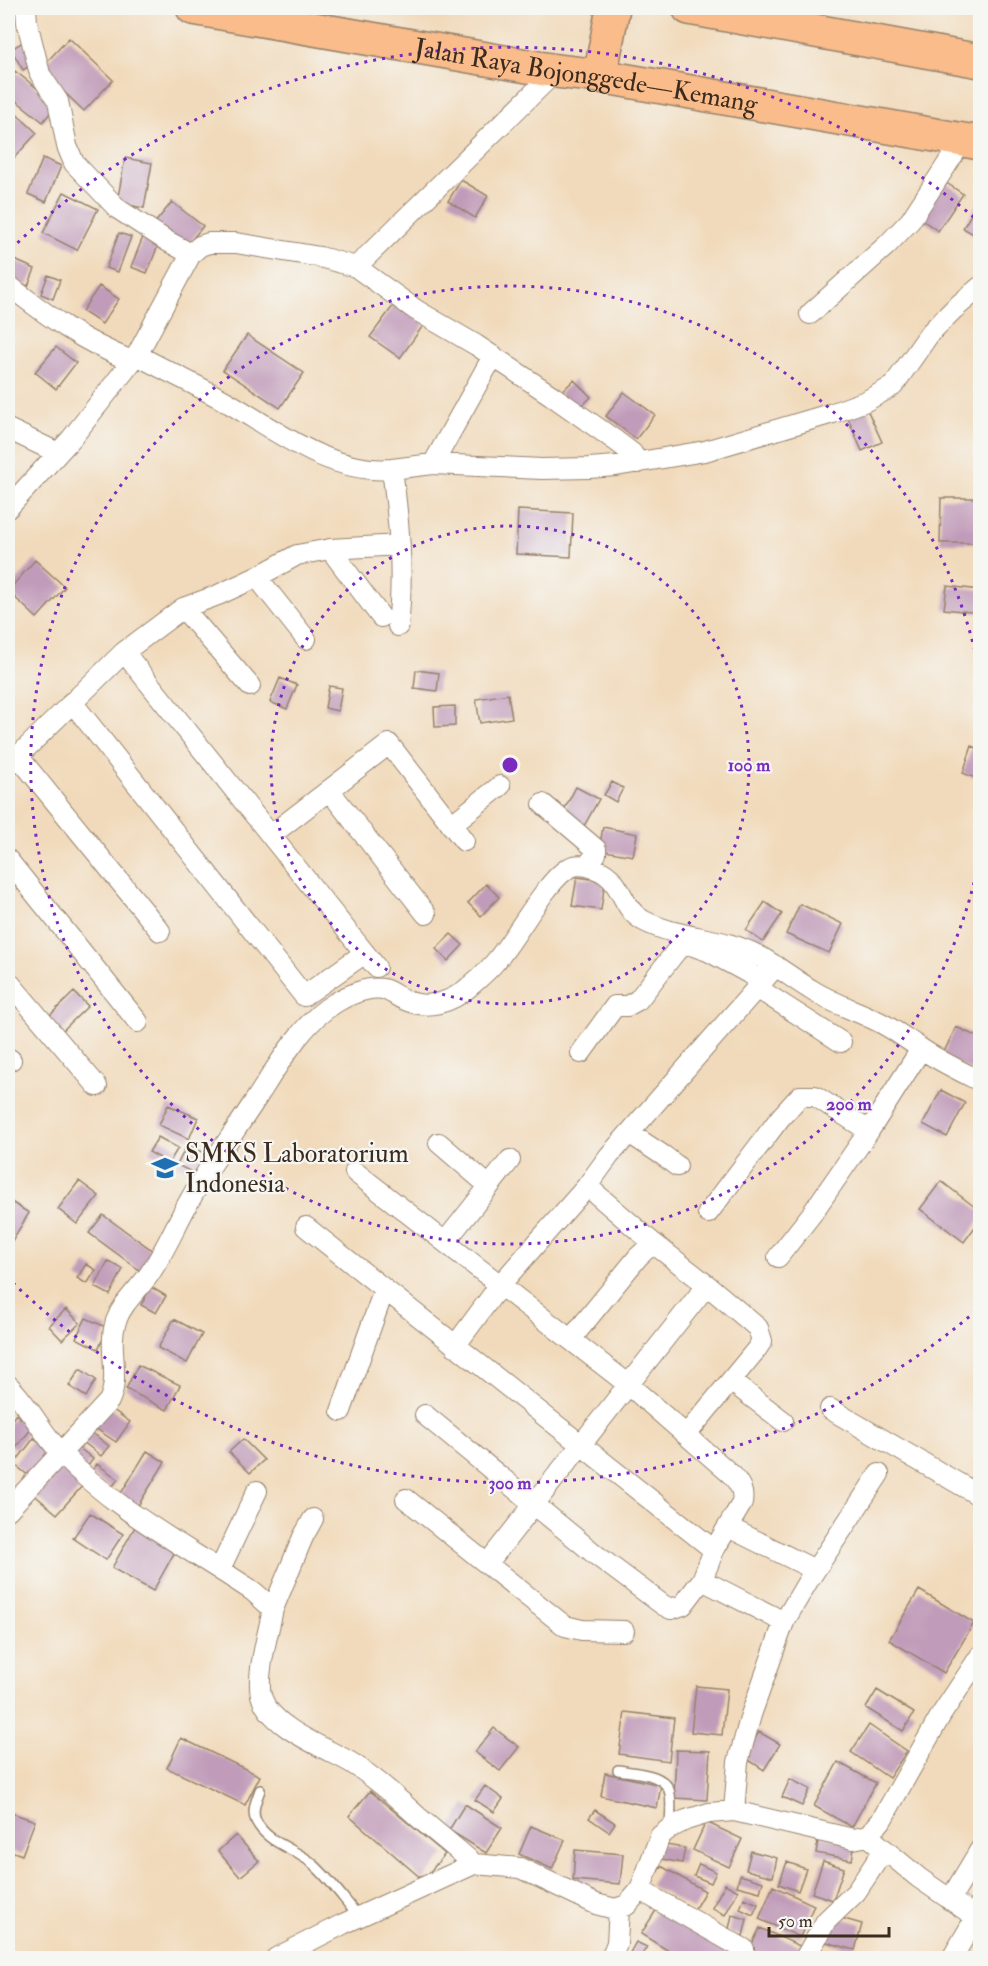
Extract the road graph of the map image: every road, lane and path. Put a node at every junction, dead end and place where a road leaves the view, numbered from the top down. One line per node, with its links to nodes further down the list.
1 (26, 8): 9 (street)
2 (193, 8): 6 (highway, Jalan Raya Bojonggede—Kemang)
3 (613, 8): 7 (highway)
4 (689, 8): 5 (highway)
5 (981, 61)
6 (556, 70): 7 (highway, Jalan Raya Bojonggede—Kemang); 10 (street)
7 (600, 76): 8 (highway, Jalan Raya Bojonggede—Kemang)
8 (972, 142): 13 (street)
9 (191, 254): 10 (street); 15 (street)
10 (356, 267): 14 (street)
11 (8, 285): 15 (street)
12 (981, 287): 18 (street)
13 (810, 314)
14 (493, 356): 18 (street); 19 (street)
15 (135, 358): 17 (street); 20 (street)
16 (8, 429): 17 (street)
17 (58, 453): 21 (street)
18 (638, 463): 19 (street)
19 (432, 464): 20 (street)
20 (392, 469): 22 (street)
21 (8, 508)
22 (400, 545): 23 (street); 23 (street)
23 (330, 549): 24 (street)
24 (257, 577): 25 (street); 26 (street)
25 (183, 608): 27 (street); 28 (street)
26 (306, 639)
27 (124, 652): 29 (street); 35 (street)
28 (250, 686)
29 (72, 702): 30 (street); 35 (street)
30 (13, 761): 40 (street)
31 (500, 786): 34 (street)
32 (329, 790): 34 (street); 35 (street); 39 (street)
33 (543, 804): 38 (street)
34 (451, 825): 36 (street)
35 (271, 835)
36 (464, 841)
37 (8, 860): 44 (street)
38 (587, 866): 41 (street); 77 (street)
39 (426, 914)
40 (160, 931)
41 (776, 966): 43 (street); 46 (street)
42 (8, 984): 49 (street)
43 (760, 984): 45 (street); 47 (street); 51 (street)
44 (138, 1022)
45 (841, 1041)
46 (921, 1048): 48 (street); 50 (street)
47 (581, 1053)
48 (981, 1081)
49 (97, 1086)
50 (868, 1131): 58 (street); 62 (street)
51 (629, 1133): 54 (street); 57 (street)
52 (439, 1143): 56 (street)
53 (510, 1160): 56 (street)
54 (677, 1167)
55 (355, 1172): 60 (street)
56 (489, 1186): 60 (street)
57 (587, 1186): 61 (street); 63 (street)
58 (708, 1214)
59 (306, 1227): 65 (street)
60 (445, 1242): 63 (street)
61 (653, 1243): 64 (street); 66 (street)
62 (778, 1257)
63 (500, 1285): 66 (street); 67 (street)
64 (706, 1285): 68 (street); 70 (street)
65 (384, 1290): 67 (street); 72 (street)
66 (571, 1339): 70 (street)
67 (455, 1346): 76 (street)
68 (731, 1381): 74 (street); 75 (street)
69 (8, 1385): 77 (street)
70 (629, 1385): 75 (street); 76 (street)
71 (830, 1409): 80 (street)
72 (341, 1411)
73 (425, 1415): 82 (street)
74 (783, 1420)
75 (686, 1435): 85 (street)
76 (581, 1445): 82 (street); 86 (street)
77 (60, 1453): 83 (street); 88 (street)
78 (879, 1474): 89 (street)
79 (257, 1491): 88 (street)
80 (981, 1496)
81 (406, 1499): 87 (street)
82 (535, 1505): 87 (street); 90 (street)
83 (8, 1510)
84 (313, 1519): 91 (street)
85 (728, 1527): 86 (street); 89 (street)
86 (714, 1550): 90 (street)
87 (487, 1564): 93 (street)
88 (220, 1569): 91 (street)
89 (815, 1570): 92 (street)
90 (702, 1580): 92 (street)
91 (273, 1609): 102 (street)
92 (784, 1622): 97 (street)
93 (624, 1631)
94 (981, 1656): 99 (street)
95 (618, 1770): 98 (lane)
96 (260, 1790): 106 (lane)
97 (734, 1811): 98 (street); 99 (street)
98 (670, 1828): 103 (street)
99 (868, 1836): 100 (street)
100 (884, 1850): 104 (street); 111 (street)
101 (981, 1850): 104 (street)
102 (474, 1864): 105 (street); 106 (street)
103 (640, 1890): 105 (street); 108 (street)
104 (950, 1900): 107 (street)
105 (619, 1908): 110 (street)
106 (359, 1917): 109 (street)
107 (978, 1918): 112 (street)
108 (744, 1949)
109 (276, 1959)
110 (611, 1959)
111 (805, 1959)
112 (952, 1959)

